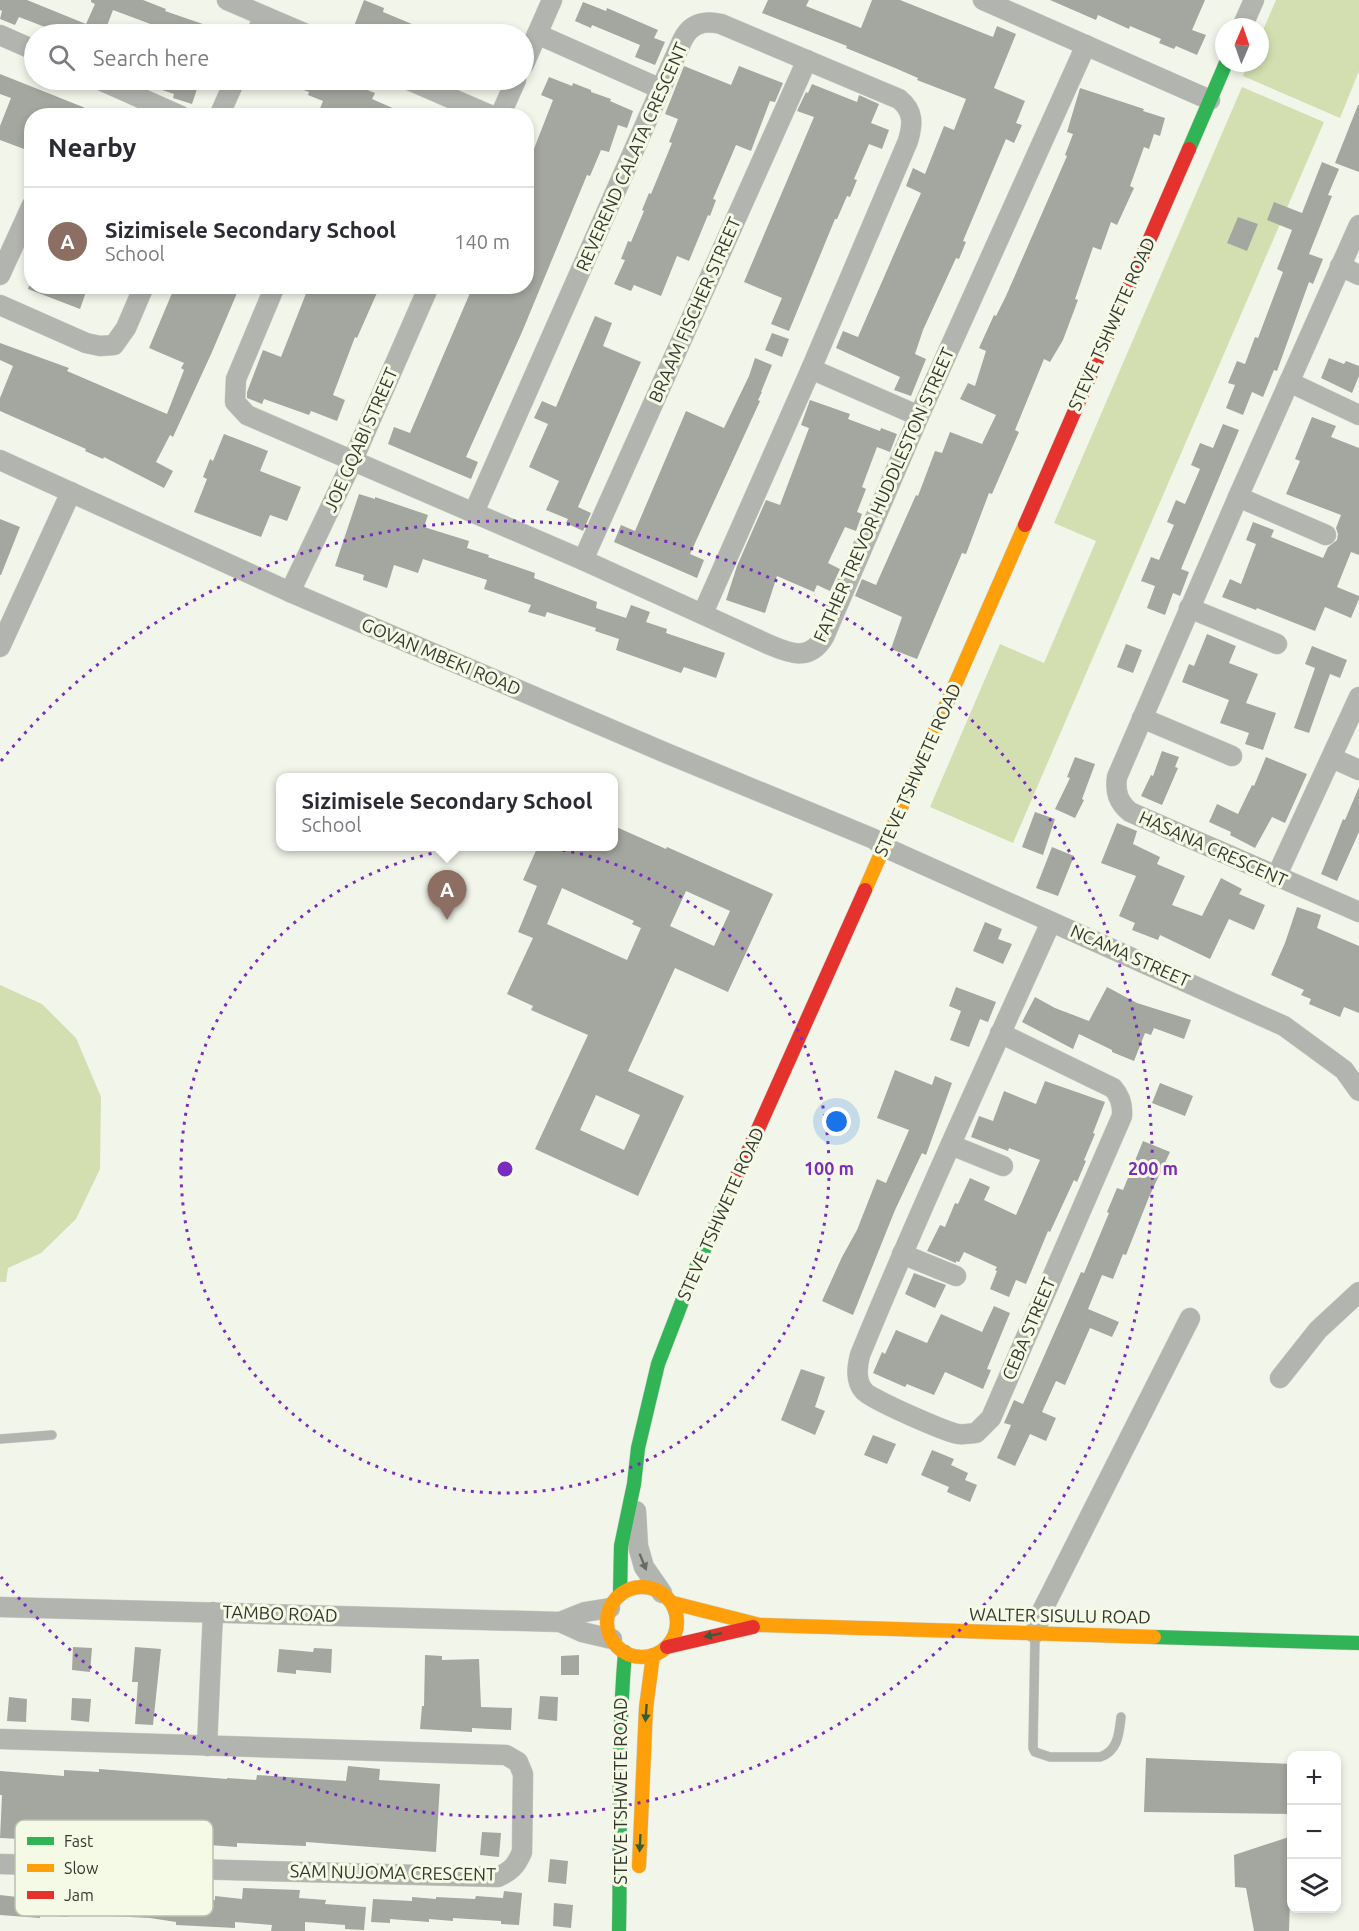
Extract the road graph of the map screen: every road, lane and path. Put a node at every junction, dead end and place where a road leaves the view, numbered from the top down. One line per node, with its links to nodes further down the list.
1 (227, 0): 5 (street)
2 (552, 0): 9 (street)
3 (983, 0): 12 (street)
4 (1254, 0): 6 (street)
5 (264, 16): 7 (street); 8 (street)
6 (1246, 18)
7 (260, 24)
8 (283, 24)
9 (537, 34): 11 (street); 16 (street)
10 (0, 35): 13 (street)
11 (534, 41)
12 (1086, 45): 21 (street); 38 (street, FATHER TREVOR HUDDLESTON STREET)
13 (24, 46)
14 (807, 60): 16 (street, REVEREND CALATA CRESCENT); 35 (street, REVEREND CALATA CRESCENT); 45 (street, BRAAM FISCHER STREET)
15 (1222, 72): 21 (street, STEVE TSHWETE ROAD)
16 (661, 89): 43 (street, REVEREND CALATA CRESCENT)
17 (122, 90): 22 (street)
18 (231, 90): 23 (street)
19 (432, 90): 24 (street)
20 (512, 90): 25 (street)
21 (1210, 100): 56 (street, STEVE TSHWETE ROAD)
22 (163, 108)
23 (223, 108)
24 (474, 108)
25 (504, 108)
26 (24, 222): 29 (street)
27 (1359, 225): 28 (street, HASANA CRESCENT)
28 (1340, 267): 30 (street); 36 (street, HASANA CRESCENT)
29 (0, 275)
30 (1359, 275)
31 (141, 294): 34 (street)
32 (272, 294): 40 (street, FATHER TREVOR HUDDLESTON STREET)
33 (426, 294): 40 (street, JOE GQABI STREET)
34 (0, 305)
35 (811, 369): 38 (street); 48 (street, REVEREND CALATA CRESCENT)
36 (1289, 382): 37 (street); 42 (street, HASANA CRESCENT)
37 (1359, 415)
38 (919, 416): 48 (street, FATHER TREVOR HUDDLESTON STREET)
39 (0, 460): 41 (street, GOVAN MBEKI ROAD)
40 (352, 462): 43 (street, FATHER TREVOR HUDDLESTON STREET); 46 (street, JOE GQABI STREET)
41 (71, 492): 46 (street, GOVAN MBEKI ROAD); 50 (street)
42 (1238, 497): 44 (street); 47 (street, HASANA CRESCENT)
43 (474, 512): 45 (street, FATHER TREVOR HUDDLESTON STREET)
44 (1326, 535)
45 (583, 560): 48 (street, FATHER TREVOR HUDDLESTON STREET)
46 (290, 592): 56 (street, GOVAN MBEKI ROAD)
47 (1189, 608): 49 (street); 52 (street, HASANA CRESCENT)
48 (703, 613)
49 (1277, 644)
50 (0, 647)
51 (1359, 697): 54 (street)
52 (1142, 718): 53 (street); 57 (street, HASANA CRESCENT)
53 (1232, 756)
54 (1332, 758): 55 (street); 57 (street)
55 (1359, 771)
56 (884, 846): 59 (street, NCAMA STREET); 71 (street, STEVE TSHWETE ROAD)
57 (1276, 877): 58 (street, HASANA CRESCENT)
58 (1359, 912)
59 (1051, 922): 60 (street, CEBA STREET); 61 (street, NCAMA STREET)
60 (1000, 1033): 62 (street, CEBA STREET); 64 (street, CEBA STREET)
61 (1359, 1091)
62 (951, 1145): 63 (street); 64 (street, CEBA STREET)
63 (1003, 1166)
64 (902, 1254): 65 (street)
65 (956, 1276)
66 (1359, 1292): 68 (street)
67 (1190, 1318): 78 (street)
68 (1280, 1378)
69 (52, 1435): 70 (lane)
70 (0, 1439)
71 (634, 1484): 72 (street, STEVE TSHWETE ROAD, one-way to 72); 73 (street, STEVE TSHWETE ROAD)
72 (667, 1598): 73 (street); 77 (street, WALTER SISULU ROAD); 81 (street)
73 (615, 1601): 76 (street, TAMBO ROAD); 80 (street)
74 (0, 1607): 75 (street, TAMBO ROAD)
75 (213, 1612): 76 (street, TAMBO ROAD); 85 (street)
76 (560, 1622): 80 (street, TAMBO ROAD)
77 (760, 1626): 78 (street, WALTER SISULU ROAD); 81 (street, WALTER SISULU ROAD, one-way to 81)
78 (1035, 1633): 79 (street, WALTER SISULU ROAD); 83 (lane)
79 (1359, 1643)
80 (618, 1645): 82 (street); 90 (street, STEVE TSHWETE ROAD)
81 (667, 1647): 82 (street)
82 (653, 1655): 89 (street, STEVE TSHWETE ROAD, one-way to 89)
83 (1121, 1717)
84 (0, 1739): 85 (street, SAM NUJOMA CRESCENT)
85 (207, 1746): 88 (street, SAM NUJOMA CRESCENT)
86 (0, 1864): 87 (street, SAM NUJOMA CRESCENT)
87 (15, 1864)
88 (213, 1870)
89 (638, 1878)
90 (619, 1931)

